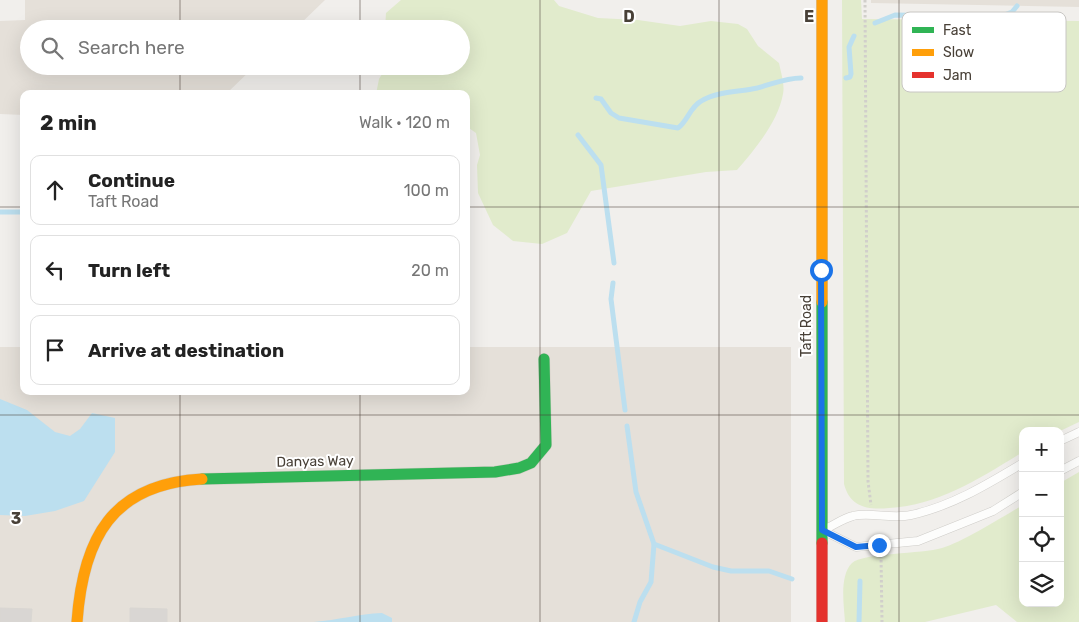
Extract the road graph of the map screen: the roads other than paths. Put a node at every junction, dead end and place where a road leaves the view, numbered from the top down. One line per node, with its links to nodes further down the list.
1 (822, 0): 9 (street, Taft Road)
2 (544, 359): 10 (street, Danyas Way)
3 (1079, 432): 4 (lane)
4 (1064, 439)
5 (1079, 461): 7 (lane)
6 (1019, 465): 9 (lane)
7 (1064, 468)
8 (1019, 495): 9 (lane)
9 (822, 530): 11 (street, Taft Road)
10 (77, 622)
11 (822, 622)

